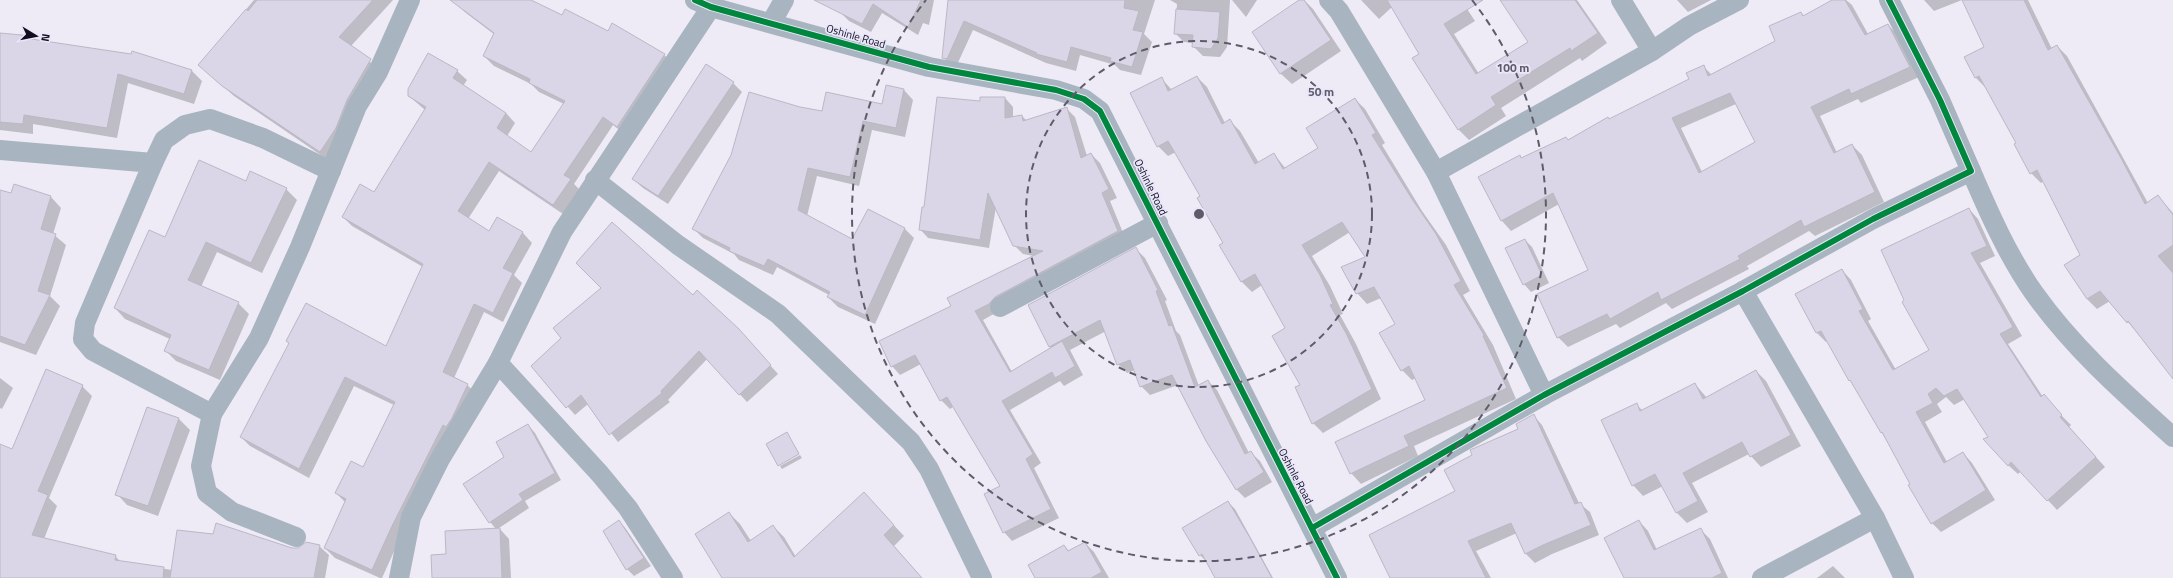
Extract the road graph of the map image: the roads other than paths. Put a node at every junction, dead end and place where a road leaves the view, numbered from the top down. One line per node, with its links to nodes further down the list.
1 (410, 0): 12 (street)
2 (784, 0): 8 (street)
3 (1329, 0): 14 (street)
4 (1621, 0): 9 (street)
5 (1739, 0): 9 (street)
6 (1889, 0): 13 (street)
7 (703, 3): 8 (street, Oshinle Road); 15 (street)
8 (771, 23): 16 (street, Oshinle Road)
9 (1652, 51): 14 (street)
10 (0, 150): 11 (street)
11 (152, 163): 12 (street); 21 (street)
12 (331, 171): 21 (street)
13 (1972, 171): 17 (street); 22 (street)
14 (1436, 172): 20 (street)
15 (595, 180): 19 (street); 28 (street)
16 (1158, 224): 18 (street); 24 (street, Oshinle Road)
17 (1743, 291): 20 (street); 23 (street)
18 (1000, 307)
19 (498, 363): 26 (street); 27 (street)
20 (1544, 395): 24 (street)
21 (212, 414): 25 (street)
22 (2173, 437)
23 (1874, 518): 30 (street); 31 (street)
24 (1312, 528): 29 (street, Oshinle Road)
25 (296, 537)
26 (399, 578)
27 (673, 578)
28 (982, 578)
29 (1337, 578)
30 (1762, 578)
31 (1904, 578)

